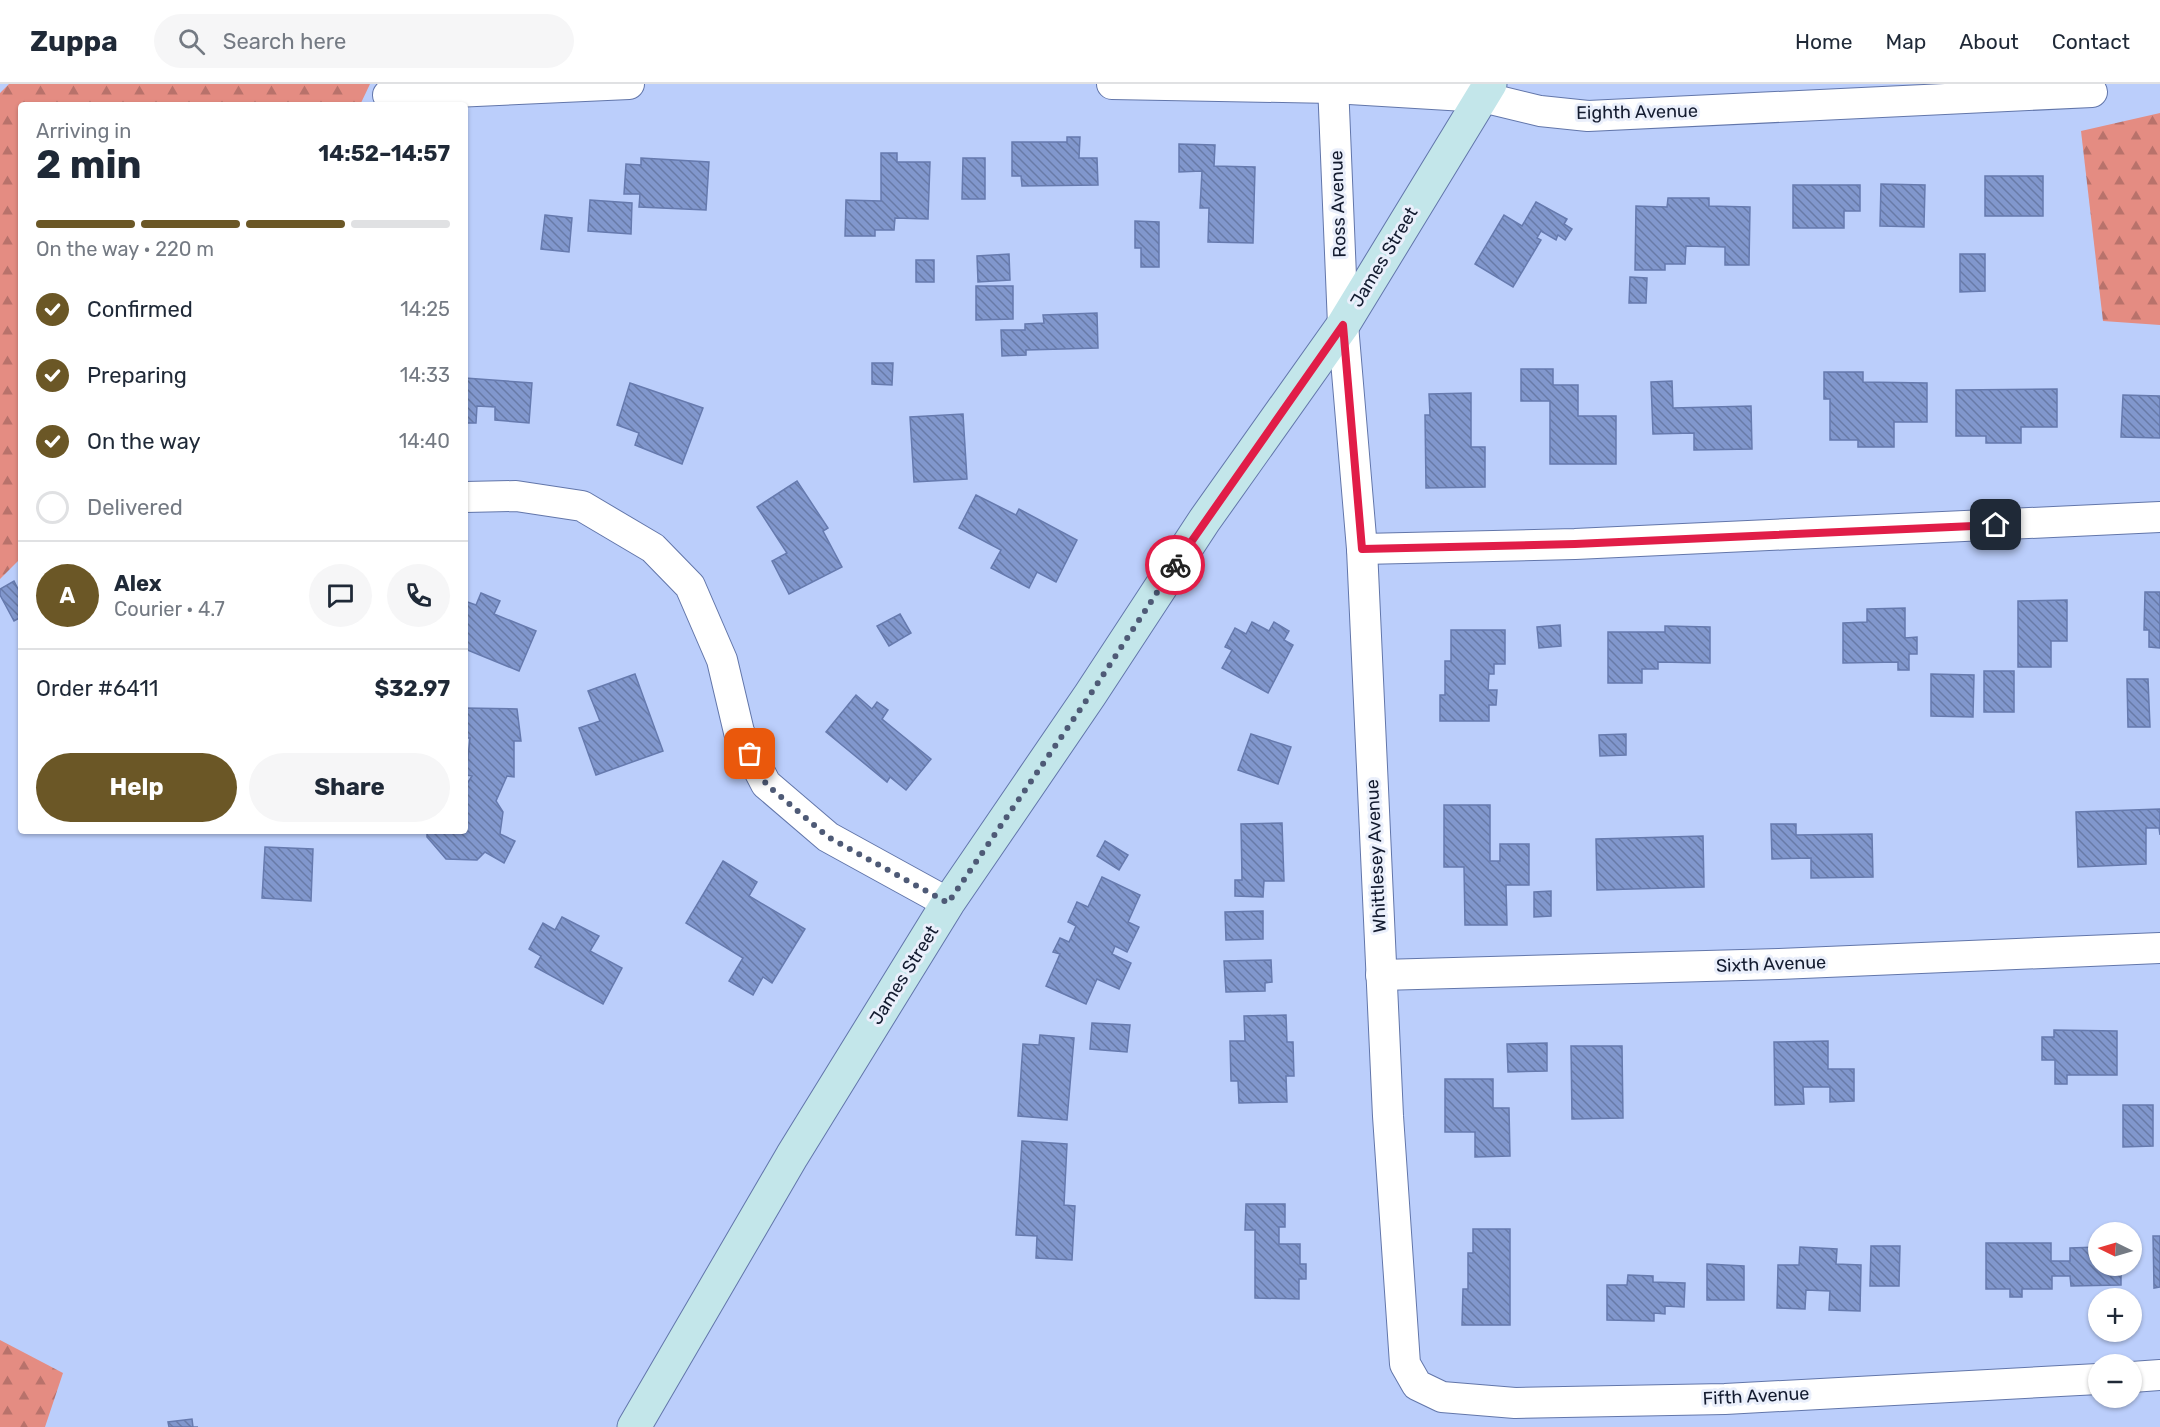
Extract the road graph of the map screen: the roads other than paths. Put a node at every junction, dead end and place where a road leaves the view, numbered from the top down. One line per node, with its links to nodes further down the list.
1 (629, 84): 6 (street)
2 (1112, 84): 3 (street, Eighth Avenue)
3 (1333, 86): 4 (street, Eighth Avenue); 7 (street, Ross Avenue)
4 (1486, 90): 5 (street, Eighth Avenue); 7 (main road, James Street)
5 (2092, 92)
6 (388, 95)
7 (1343, 325): 10 (street, Whittlesey Avenue); 11 (main road, James Street)
8 (468, 497): 11 (street)
9 (2160, 517): 10 (street)
10 (1362, 549): 13 (street, Whittlesey Avenue)
11 (948, 903): 18 (main road, James Street)
12 (2160, 948): 13 (street, Sixth Avenue)
13 (1381, 975): 17 (street, Whittlesey Avenue)
14 (2160, 1376): 15 (street)
15 (2142, 1377)
16 (2088, 1380): 17 (street, Fifth Avenue)
17 (1417, 1385)
18 (634, 1427)

